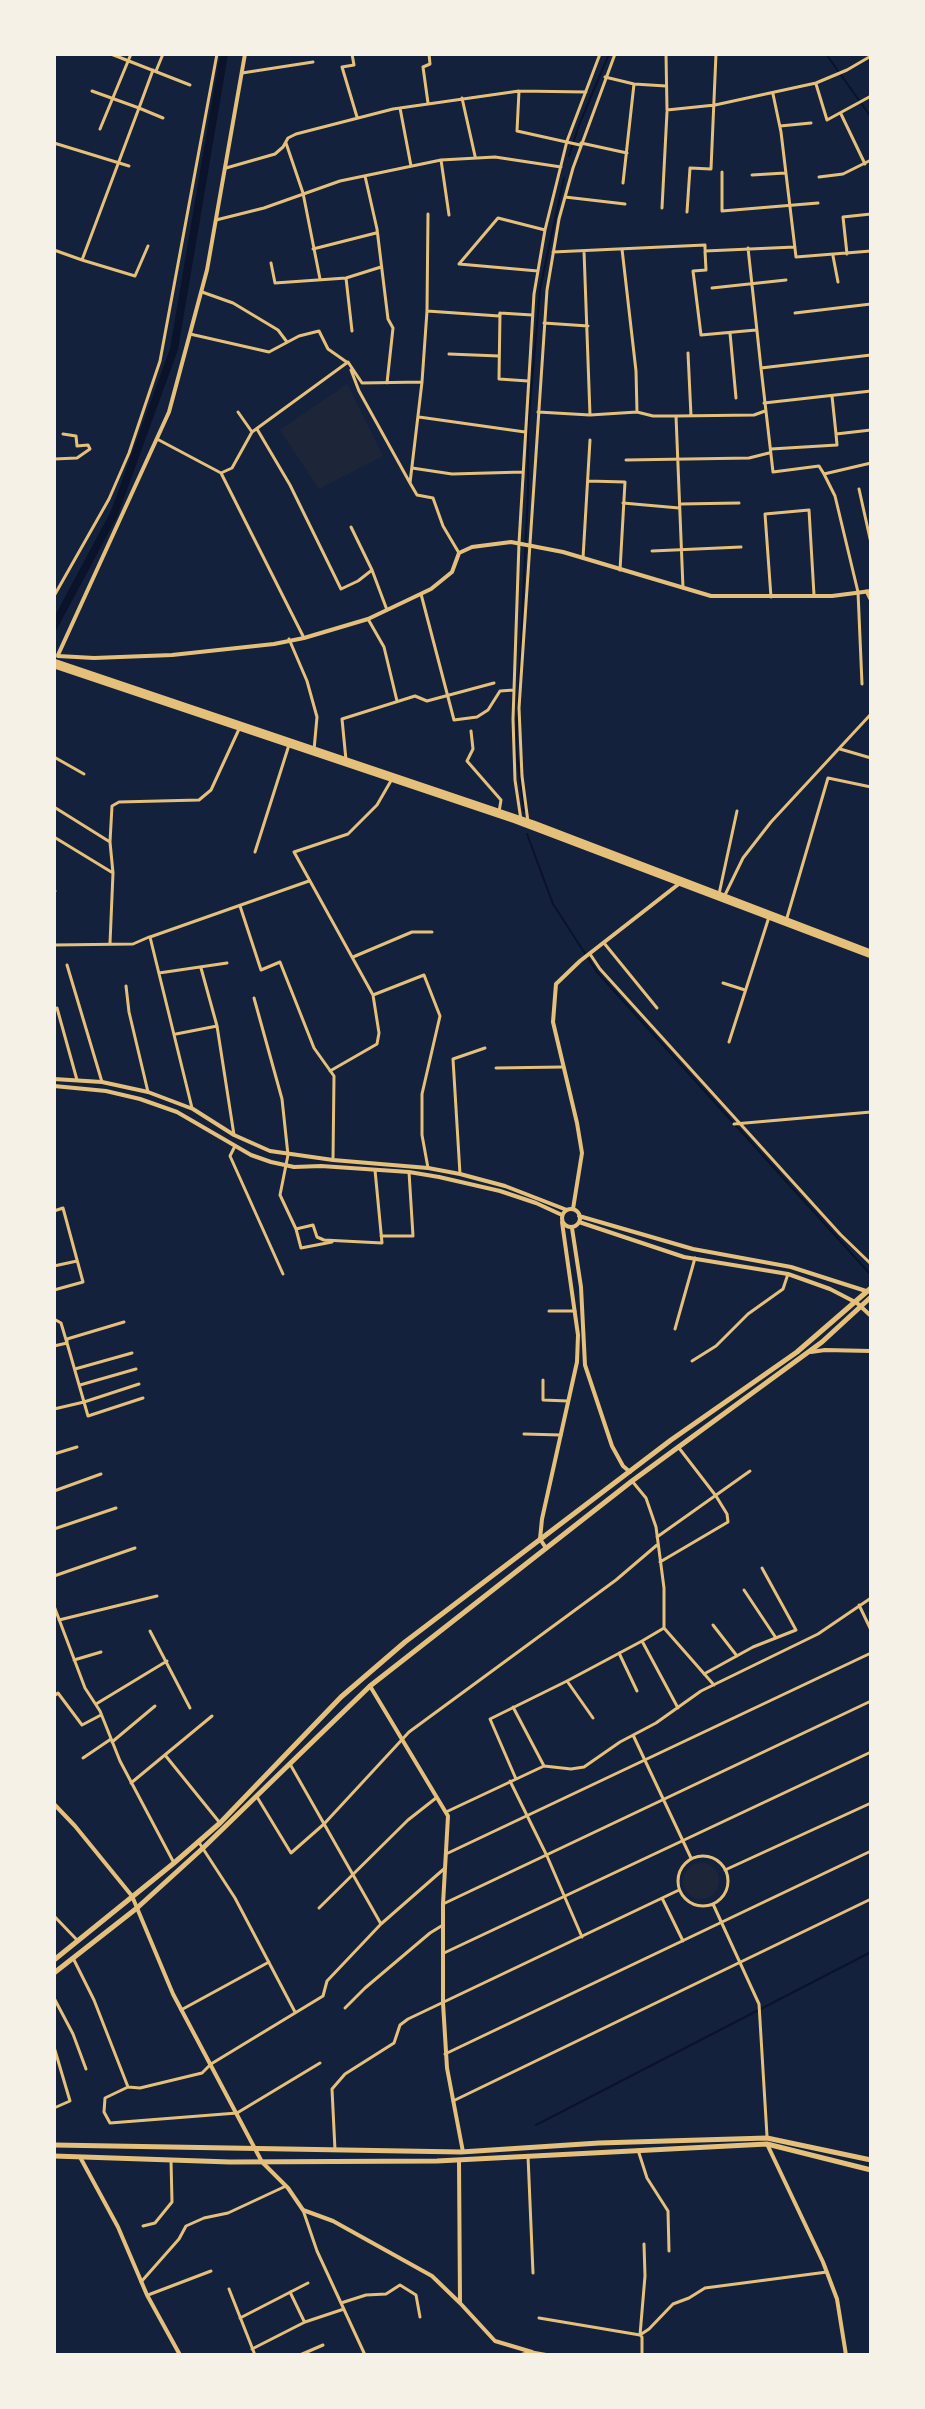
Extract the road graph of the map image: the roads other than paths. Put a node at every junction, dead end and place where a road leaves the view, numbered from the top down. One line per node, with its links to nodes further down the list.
1 (111, 54): 13 (street)
2 (131, 54): 13 (street)
3 (163, 54): 15 (street)
4 (217, 54): 167 (street)
5 (245, 54): 16 (street)
6 (352, 54): 35 (street)
7 (429, 54): 29 (street)
8 (600, 54): 24 (street)
9 (615, 54): 17 (street)
10 (666, 54): 21 (street)
11 (716, 54): 30 (street)
12 (871, 56): 18 (street)
13 (128, 61): 15 (street); 27 (street)
14 (313, 62): 16 (street)
15 (154, 71): 20 (street); 31 (street)
16 (242, 73): 53 (street)
17 (605, 77): 19 (street); 43 (street)
18 (816, 83): 25 (street); 34 (street)
19 (634, 84): 21 (street); 44 (street)
20 (190, 85)
21 (666, 86): 33 (street)
22 (92, 91): 27 (street)
23 (519, 91): 24 (street); 28 (street); 40 (street)
24 (586, 92): 40 (street)
25 (773, 94): 30 (street); 38 (street)
26 (871, 96): 34 (street)
27 (113, 98): 31 (street); 39 (street)
28 (462, 98): 29 (street); 45 (street)
29 (428, 103): 32 (street)
30 (715, 105): 33 (street); 66 (street)
31 (139, 108): 36 (street); 48 (street)
32 (400, 108): 35 (street); 51 (street)
33 (667, 110): 65 (street)
34 (841, 114): 49 (street)
35 (357, 117): 42 (street)
36 (163, 118)
37 (811, 123): 38 (street)
38 (780, 126): 55 (street)
39 (100, 129)
40 (568, 141): 43 (street); 52 (street)
41 (54, 143): 48 (street)
42 (286, 143): 53 (street); 60 (street)
43 (580, 144): 44 (street); 61 (street)
44 (627, 153): 59 (street)
45 (475, 157): 46 (street); 52 (street)
46 (441, 160): 51 (street); 69 (street)
47 (871, 160): 49 (street)
48 (120, 163): 50 (street); 85 (street)
49 (865, 164): 58 (street)
50 (129, 166)
51 (411, 166): 57 (street)
52 (561, 167): 71 (street)
53 (226, 168): 70 (street)
54 (722, 172): 64 (street)
55 (785, 173): 56 (street); 64 (street)
56 (752, 175)
57 (365, 176): 60 (street); 72 (street)
58 (819, 177)
59 (623, 183)
60 (303, 193): 70 (street); 76 (street)
61 (565, 197): 63 (street); 82 (street)
62 (818, 203): 64 (street)
63 (625, 204)
64 (790, 204): 75 (street)
65 (662, 208)
66 (687, 212)
67 (428, 214): 97 (street)
68 (871, 214): 83 (street)
69 (449, 215)
70 (216, 220): 95 (street)
71 (545, 230): 88 (street); 88 (street)
72 (377, 233): 76 (street); 87 (street)
73 (148, 246): 85 (street)
74 (748, 247): 75 (street); 80 (street); 93 (street)
75 (795, 247): 84 (street)
76 (313, 249): 90 (street)
77 (622, 249): 79 (street); 80 (street); 124 (street)
78 (54, 250): 85 (street)
79 (584, 251): 82 (street); 102 (street)
80 (705, 251): 105 (street)
81 (871, 251): 83 (street)
82 (553, 252): 101 (street)
83 (847, 254): 84 (street)
84 (833, 256): 92 (street)
85 (82, 260)
86 (271, 263): 90 (street)
87 (381, 267): 89 (street); 116 (street)
88 (538, 271): 100 (street)
89 (346, 278): 90 (street); 104 (street)
90 (320, 279)
91 (786, 280): 93 (street)
92 (838, 282)
93 (753, 284): 94 (street); 103 (street)
94 (712, 288)
95 (201, 291): 106 (street); 107 (street)
96 (871, 304): 99 (street)
97 (427, 311): 98 (street); 115 (street)
98 (500, 313): 100 (street); 111 (street)
99 (795, 313)
100 (532, 315): 114 (street)
101 (544, 323): 102 (street); 123 (street)
102 (588, 326): 125 (street)
103 (756, 330): 105 (street); 113 (street)
104 (352, 331)
105 (730, 333): 119 (street)
106 (190, 334): 107 (street); 135 (street)
107 (287, 342): 112 (street)
108 (688, 353): 127 (street)
109 (449, 354): 111 (street)
110 (871, 355): 113 (street)
111 (499, 356): 114 (street)
112 (348, 362): 116 (street); 129 (street); 147 (street)
113 (761, 368): 120 (street)
114 (528, 381): 132 (street)
115 (422, 382): 116 (street); 128 (street)
116 (387, 383)
117 (871, 391): 118 (street)
118 (832, 396): 120 (street); 134 (street)
119 (736, 398)
120 (764, 403): 121 (street)
121 (765, 411): 127 (street); 137 (street)
122 (238, 412): 131 (street)
123 (538, 412): 125 (street); 155 (street)
124 (637, 412): 125 (street); 126 (street)
125 (590, 415)
126 (676, 416): 127 (street); 140 (street)
127 (691, 416)
128 (419, 417): 132 (street); 142 (street)
129 (256, 428): 131 (street); 161 (street)
130 (871, 430): 134 (street)
131 (252, 432): 144 (street)
132 (525, 432): 143 (street)
133 (63, 434): 138 (street)
134 (836, 434): 137 (street)
135 (157, 439): 144 (street); 175 (street)
136 (590, 440): 146 (street)
137 (770, 451): 140 (street); 145 (street)
138 (54, 459)
139 (626, 460): 140 (street)
140 (677, 460): 151 (street)
141 (871, 463): 145 (street)
142 (412, 468): 143 (street); 147 (street)
143 (523, 472): 153 (street)
144 (221, 473): 173 (street)
145 (824, 474): 165 (street)
146 (588, 481): 149 (street); 160 (street)
147 (410, 483): 159 (street)
148 (859, 489): 154 (street)
149 (623, 503): 151 (street); 162 (street)
150 (739, 503): 151 (street)
151 (680, 506): 157 (street)
152 (351, 527): 161 (street)
153 (519, 543): 155 (street); 159 (street); 178 (street)
154 (871, 543)
155 (529, 544): 160 (street); 197 (street)
156 (741, 547): 157 (street)
157 (682, 549): 158 (street); 163 (street)
158 (652, 551)
159 (459, 553): 166 (street)
160 (583, 558): 162 (street)
161 (372, 570): 171 (street)
162 (620, 570): 163 (street)
163 (683, 589): 169 (street)
164 (869, 591): 165 (street); 170 (street)
165 (858, 592): 168 (street); 177 (street)
166 (421, 594): 171 (street); 179 (street)
167 (54, 596)
168 (814, 596): 169 (street); 169 (street)
169 (771, 597)
170 (871, 601)
171 (387, 610): 172 (street)
172 (368, 619): 173 (street); 180 (street)
173 (304, 638): 174 (street)
174 (289, 639): 175 (street); 186 (street)
175 (55, 662): 182 (main road)
176 (494, 683): 179 (street)
177 (862, 684)
178 (514, 690): 179 (street); 196 (street)
179 (449, 695): 180 (street)
180 (398, 702): 189 (street)
181 (871, 714): 185 (street)
182 (240, 727): 184 (main road); 199 (street)
183 (471, 731): 195 (street)
184 (289, 744): 186 (main road); 189 (main road); 200 (street)
185 (839, 749): 188 (street); 204 (street)
186 (314, 751): 189 (main road)
187 (54, 757): 190 (street)
188 (871, 758)
189 (346, 764): 191 (main road)
190 (84, 774)
191 (392, 779): 195 (main road); 196 (main road); 202 (street)
192 (871, 787): 207 (street)
193 (54, 807): 199 (street)
194 (737, 811): 204 (street)
195 (499, 812): 196 (main road)
196 (521, 821): 197 (main road)
197 (529, 824): 203 (main road)
198 (54, 837): 201 (street)
199 (110, 842): 201 (street)
200 (255, 852)
201 (113, 873): 210 (street)
202 (309, 881): 205 (street); 215 (street)
203 (680, 882): 204 (main road); 211 (street)
204 (722, 897): 206 (main road)
205 (240, 906): 209 (street); 233 (street)
206 (770, 916): 207 (main road); 222 (street)
207 (786, 922): 214 (main road)
208 (432, 932): 215 (street)
209 (150, 937): 210 (street); 219 (street)
210 (110, 943): 212 (street)
211 (604, 943): 213 (street); 226 (street)
212 (54, 945)
213 (589, 954): 231 (street); 241 (street)
214 (871, 954)
215 (352, 957): 223 (street)
216 (227, 963): 218 (street)
217 (67, 965): 236 (street)
218 (201, 968): 219 (street); 227 (street)
219 (159, 973): 228 (street)
220 (723, 983): 222 (street)
221 (126, 986): 238 (street)
222 (745, 990): 229 (street)
223 (373, 995): 233 (street); 248 (street)
224 (254, 998): 245 (street)
225 (57, 1008): 235 (street)
226 (657, 1008)
227 (217, 1026): 228 (street); 243 (street)
228 (176, 1034): 239 (street)
229 (729, 1042)
230 (485, 1048): 251 (street)
231 (562, 1067): 232 (street); 252 (street)
232 (496, 1068)
233 (330, 1071): 246 (street)
234 (54, 1079): 235 (street)
235 (77, 1080): 236 (street)
236 (102, 1082): 238 (street)
237 (54, 1086): 244 (street)
238 (148, 1092): 239 (street)
239 (193, 1109): 243 (street)
240 (871, 1112): 241 (street)
241 (739, 1122): 242 (street); 262 (street)
242 (734, 1124)
243 (234, 1135): 245 (street)
244 (235, 1146): 247 (street); 264 (street)
245 (288, 1155): 246 (street); 247 (street)
246 (333, 1160): 248 (street)
247 (285, 1165): 249 (street); 257 (street)
248 (428, 1168): 251 (street)
249 (375, 1170): 250 (street); 258 (street)
250 (409, 1172): 254 (street); 258 (street)
251 (460, 1174): 252 (street)
252 (570, 1210): 254 (street); 255 (street)
253 (54, 1211): 261 (street)
254 (562, 1218): 256 (street); 270 (street)
255 (579, 1219): 256 (street); 260 (street); 267 (street)
256 (572, 1228): 296 (street)
257 (296, 1229): 259 (street); 259 (street)
258 (381, 1236): 259 (street)
259 (336, 1241)
260 (695, 1258): 265 (street); 274 (street)
261 (77, 1261): 263 (street); 266 (street)
262 (871, 1264)
263 (54, 1266)
264 (283, 1274)
265 (788, 1274): 268 (street); 280 (street)
266 (54, 1290)
267 (870, 1293): 268 (main road)
268 (859, 1305): 271 (street); 279 (main road); 296 (main road)
269 (549, 1311): 270 (street)
270 (575, 1311): 287 (street)
271 (871, 1316)
272 (54, 1319): 275 (street)
273 (124, 1322): 275 (street)
274 (675, 1329)
275 (67, 1343): 276 (street); 281 (street)
276 (54, 1346)
277 (871, 1351): 279 (street)
278 (132, 1353): 281 (street)
279 (808, 1353): 293 (main road)
280 (692, 1361)
281 (75, 1369): 285 (street)
282 (136, 1369): 285 (street)
283 (543, 1380): 287 (street)
284 (139, 1384): 288 (street)
285 (80, 1385): 288 (street)
286 (143, 1398): 288 (street)
287 (568, 1401): 291 (street)
288 (84, 1402): 289 (street)
289 (54, 1409)
290 (524, 1434): 291 (street)
291 (561, 1435): 304 (street)
292 (77, 1447): 294 (street)
293 (678, 1447): 298 (main road); 300 (street)
294 (54, 1454)
295 (750, 1471): 300 (street)
296 (630, 1472): 304 (main road)
297 (101, 1474): 299 (street)
298 (632, 1481): 303 (street); 307 (main road)
299 (54, 1491)
300 (716, 1496): 303 (street); 308 (street)
301 (116, 1508): 302 (street)
302 (54, 1529)
303 (657, 1537): 305 (street)
304 (540, 1539): 307 (street); 363 (main road)
305 (657, 1545): 308 (street); 346 (street)
306 (135, 1548): 310 (street)
307 (546, 1548): 332 (main road)
308 (660, 1562): 318 (street)
309 (762, 1568): 321 (street)
310 (54, 1576)
311 (744, 1590): 321 (street)
312 (157, 1596): 316 (street)
313 (871, 1598): 314 (street)
314 (859, 1605): 319 (street); 331 (street)
315 (54, 1606): 316 (street)
316 (59, 1620): 327 (street)
317 (713, 1625): 326 (street)
318 (664, 1628): 322 (street); 329 (street)
319 (871, 1630)
320 (150, 1631): 328 (street)
321 (776, 1638): 326 (street)
322 (642, 1641): 324 (street); 340 (street)
323 (101, 1652): 327 (street)
324 (619, 1653): 330 (street); 333 (street)
325 (871, 1653): 350 (street)
326 (737, 1656): 329 (street)
327 (74, 1660): 336 (street)
328 (167, 1661): 336 (street); 339 (street)
329 (704, 1674): 331 (street)
330 (567, 1681): 338 (street); 343 (street)
331 (714, 1685): 340 (street)
332 (370, 1686): 346 (street); 351 (main road)
333 (637, 1691)
334 (54, 1696): 341 (street)
335 (871, 1701): 358 (street)
336 (96, 1704): 341 (street)
337 (155, 1706): 345 (street)
338 (513, 1707): 352 (street); 353 (street)
339 (190, 1708)
340 (678, 1708): 344 (street)
341 (101, 1715): 345 (street)
342 (212, 1716): 348 (street)
343 (593, 1718)
344 (633, 1735): 350 (street); 352 (street)
345 (112, 1740): 349 (street); 355 (street)
346 (403, 1741): 357 (street); 364 (street)
347 (871, 1752): 365 (street)
348 (165, 1755): 355 (street); 363 (street)
349 (83, 1758)
350 (645, 1760): 358 (street); 362 (street)
351 (290, 1763): 356 (main road); 364 (street)
352 (544, 1766): 353 (street)
353 (516, 1779): 354 (street)
354 (510, 1781): 361 (street); 362 (street)
355 (131, 1783): 372 (street)
356 (257, 1797): 364 (street); 367 (main road)
357 (437, 1797): 361 (street); 375 (street)
358 (664, 1801): 365 (street); 370 (street)
359 (871, 1803): 374 (street)
360 (54, 1804): 377 (street)
361 (446, 1812): 369 (street)
362 (527, 1816): 369 (street); 370 (street)
363 (220, 1823): 366 (main road)
364 (324, 1824): 375 (street)
365 (682, 1840): 371 (street); 378 (street)
366 (198, 1841): 367 (street); 372 (main road)
367 (203, 1848): 383 (main road); 396 (street)
368 (871, 1851): 386 (street)
369 (446, 1854): 373 (street)
370 (547, 1856): 378 (street); 381 (street)
371 (691, 1858): 374 (street); 376 (street)
372 (174, 1863): 377 (main road)
373 (445, 1868): 381 (street); 387 (street)
374 (725, 1870): 382 (street)
375 (353, 1874): 384 (street); 387 (street)
376 (679, 1890): 379 (street); 382 (street)
377 (132, 1896): 383 (street); 390 (main road)
378 (566, 1896): 389 (street); 392 (street)
379 (662, 1898): 389 (street); 391 (street)
380 (871, 1899): 395 (street)
381 (443, 1904): 388 (street)
382 (713, 1904): 386 (street)
383 (137, 1908): 393 (main road); 401 (street)
384 (319, 1908)
385 (55, 1917): 390 (street)
386 (721, 1923): 391 (street); 395 (street)
387 (381, 1924): 402 (street)
388 (444, 1925): 392 (street); 400 (street)
389 (582, 1937): 399 (street)
390 (78, 1941): 394 (main road)
391 (683, 1941): 404 (street)
392 (443, 1953): 399 (street)
393 (73, 1958): 397 (main road); 408 (street)
394 (54, 1960)
395 (739, 1961): 409 (street); 412 (street)
396 (269, 1962): 401 (street); 402 (street)
397 (54, 1973)
398 (54, 1998): 407 (street)
399 (443, 2003): 404 (street); 416 (street)
400 (345, 2008)
401 (181, 2010): 406 (street)
402 (295, 2012): 406 (street)
403 (54, 2047): 410 (street)
404 (445, 2054): 409 (street)
405 (320, 2063): 411 (street)
406 (211, 2064): 408 (street); 411 (street)
407 (86, 2069)
408 (128, 2087): 411 (street)
409 (453, 2101): 417 (street)
410 (54, 2108)
411 (237, 2113): 414 (street)
412 (767, 2141): 415 (main road); 417 (main road); 423 (main road); 425 (main road); 432 (street)
413 (54, 2145): 414 (main road)
414 (257, 2149): 416 (main road); 424 (street)
415 (637, 2149): 420 (main road); 430 (street)
416 (335, 2152): 417 (main road)
417 (463, 2152)
418 (54, 2156): 419 (main road)
419 (79, 2156): 422 (main road); 434 (street)
420 (528, 2156): 421 (main road); 433 (street)
421 (459, 2159): 424 (main road); 440 (street)
422 (171, 2160): 424 (main road); 428 (street)
423 (871, 2160)
424 (262, 2162): 426 (street)
425 (871, 2170)
426 (286, 2186): 427 (street); 434 (street)
427 (303, 2210): 439 (street); 440 (street)
428 (143, 2226)
429 (644, 2244): 446 (street)
430 (669, 2251)
431 (211, 2271): 438 (street)
432 (827, 2272): 446 (street); 457 (street)
433 (533, 2273)
434 (141, 2282): 438 (street)
435 (308, 2283): 437 (street)
436 (229, 2289): 443 (street)
437 (290, 2292): 443 (street); 445 (street)
438 (147, 2295): 450 (street)
439 (341, 2303): 441 (street); 442 (street)
440 (460, 2303): 449 (street)
441 (344, 2309): 445 (street); 453 (street)
442 (420, 2317)
443 (240, 2318): 448 (street)
444 (539, 2318): 446 (street)
445 (305, 2322): 448 (street)
446 (640, 2335): 456 (street)
447 (323, 2345): 452 (street)
448 (252, 2349): 451 (street)
449 (532, 2352): 454 (street); 455 (street)
450 (180, 2355)
451 (255, 2355)
452 (300, 2355)
453 (365, 2355)
454 (519, 2355)
455 (549, 2355)
456 (642, 2355)
457 (846, 2355)

